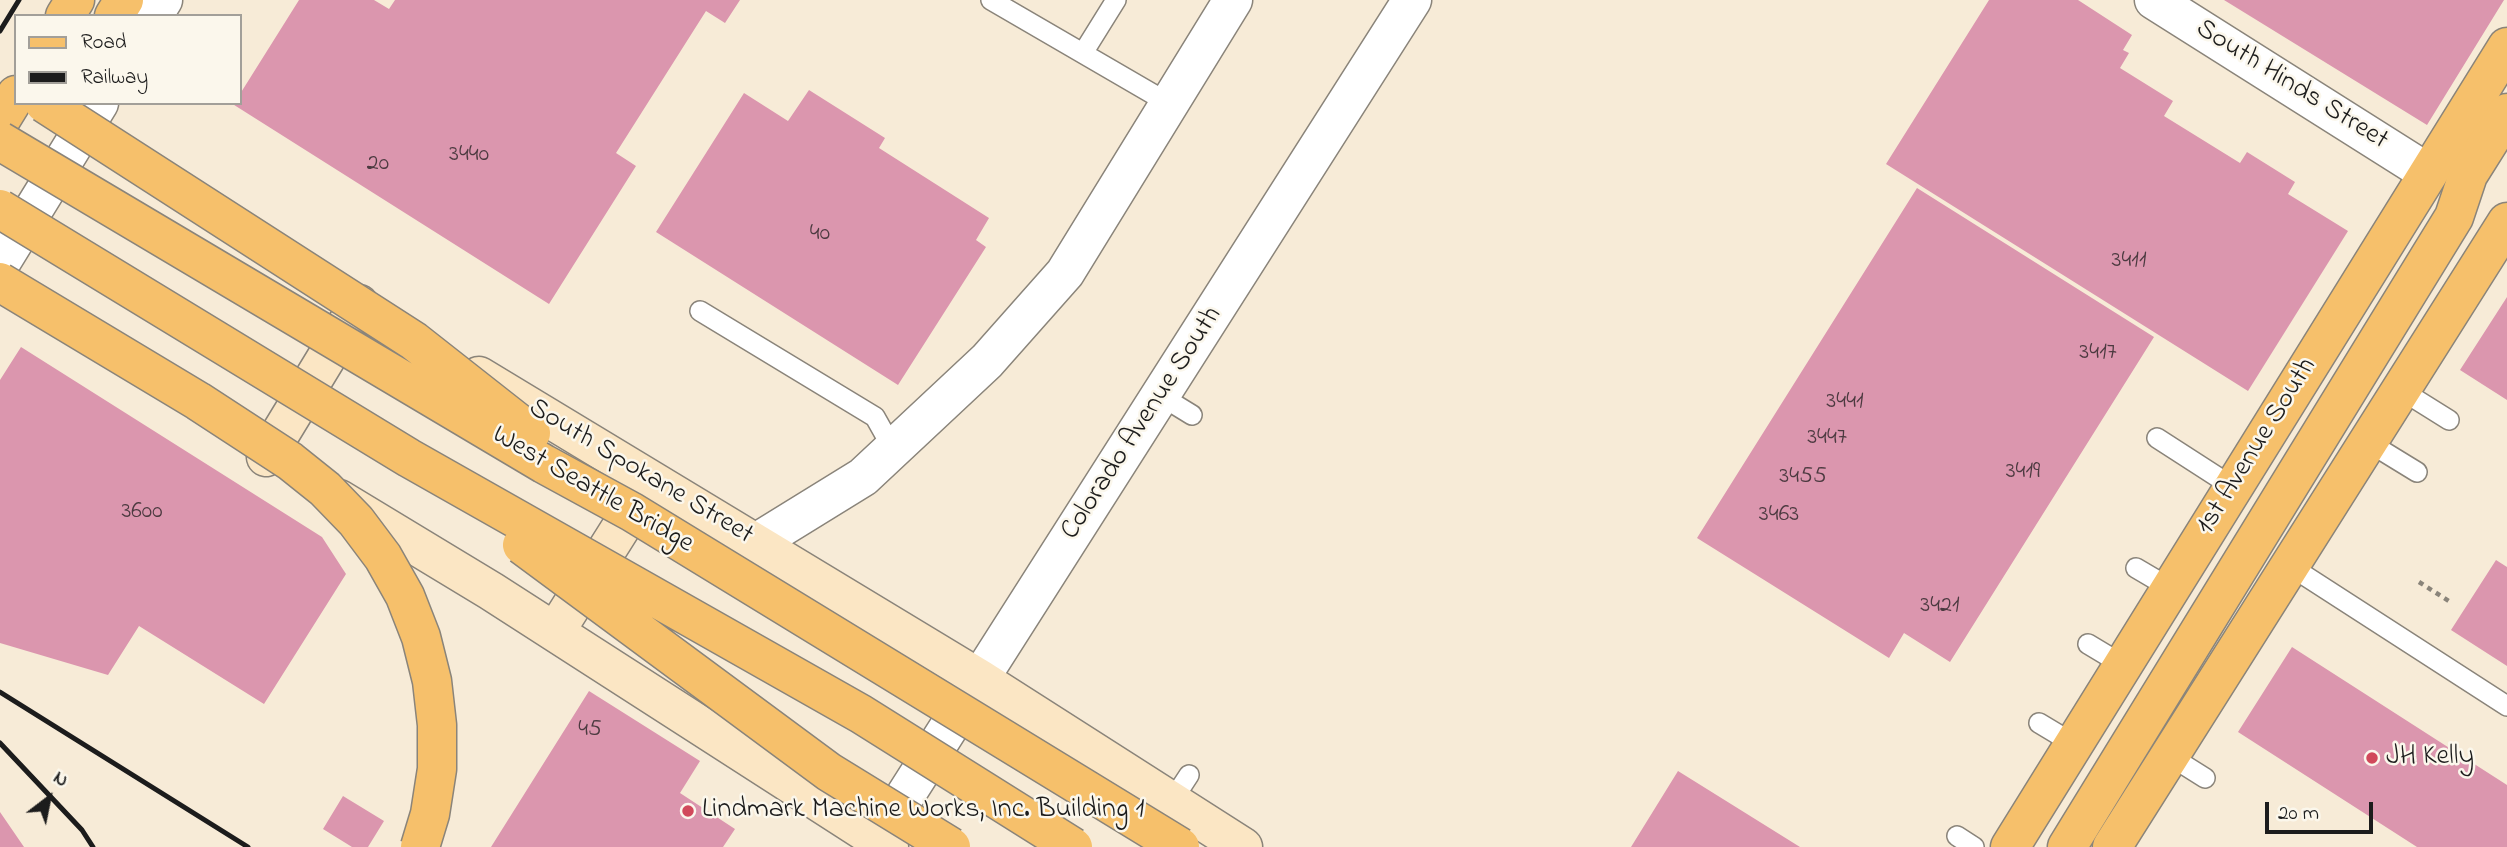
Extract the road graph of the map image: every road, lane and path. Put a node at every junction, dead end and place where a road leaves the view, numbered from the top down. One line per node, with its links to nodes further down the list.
1 (991, 0): 7 (lane)
2 (1116, 0): 7 (lane)
3 (1233, 0): 11 (street)
4 (1412, 0): 50 (street, Colorado Avenue South)
5 (2157, 1): 21 (street, South Hinds Street)
6 (2507, 47): 21 (main road, 1st Avenue South)
7 (1083, 53): 11 (lane)
8 (0, 79): 9 (main road)
9 (14, 91)
10 (14, 96): 17 (main road)
11 (1170, 104): 35 (street)
12 (37, 105): 18 (main road, South Spokane Street)
13 (47, 105): 40 (main road, bridge)
14 (56, 105): 22 (main road, bridge)
15 (98, 105): 18 (street)
16 (2507, 113): 24 (main road)
17 (0, 121)
18 (79, 135): 26 (street); 29 (main road, South Spokane Street)
19 (0, 141): 40 (main road, West Seattle Bridge, bridge)
20 (2507, 155): 24 (main road)
21 (2428, 173): 39 (main road, 1st Avenue South)
22 (0, 192)
23 (0, 209): 37 (main road, bridge)
24 (2454, 216): 67 (main road)
25 (2507, 224): 31 (main road)
26 (0, 264)
27 (0, 282): 59 (main road, bridge)
28 (0, 297): 36 (main road)
29 (359, 304): 36 (main road); 40 (main road, South Spokane Street)
30 (700, 311): 35 (lane)
31 (2402, 390): 32 (lane); 34 (main road)
32 (2449, 420)
33 (2157, 438): 39 (lane)
34 (2368, 442): 38 (lane); 42 (main road)
35 (893, 449): 41 (street)
36 (266, 457): 47 (main road)
37 (409, 458): 60 (main road, bridge); 61 (main road, bridge)
38 (2417, 472)
39 (2233, 487): 45 (main road, 1st Avenue South)
40 (642, 496): 41 (main road, South Spokane Street); 47 (main road); 63 (main road, West Seattle Bridge, bridge)
41 (756, 543): 50 (main road, South Spokane Street)
42 (2290, 566): 51 (lane); 54 (main road)
43 (2136, 568): 45 (lane)
44 (2419, 582): 46 (path)
45 (2170, 588): 49 (main road, 1st Avenue South)
46 (2452, 603)
47 (555, 632): 58 (main road)
48 (2088, 644): 49 (lane)
49 (2123, 665): 53 (main road, 1st Avenue South)
50 (980, 679): 56 (main road, South Spokane Street); 58 (street, Colorado Avenue South)
51 (2507, 706)
52 (2039, 723): 53 (lane)
53 (2074, 744): 66 (main road, 1st Avenue South)
54 (2170, 755): 55 (lane); 68 (main road)
55 (2205, 778)
56 (1181, 788): 62 (main road); 64 (main road, South Spokane Street)
57 (1957, 836): 65 (lane)
58 (880, 845)
59 (420, 847)
60 (951, 847)
61 (1073, 847)
62 (1142, 847)
63 (1180, 847)
64 (1243, 847)
65 (1974, 847)
66 (2010, 847)
67 (2067, 847)
68 (2112, 847)

